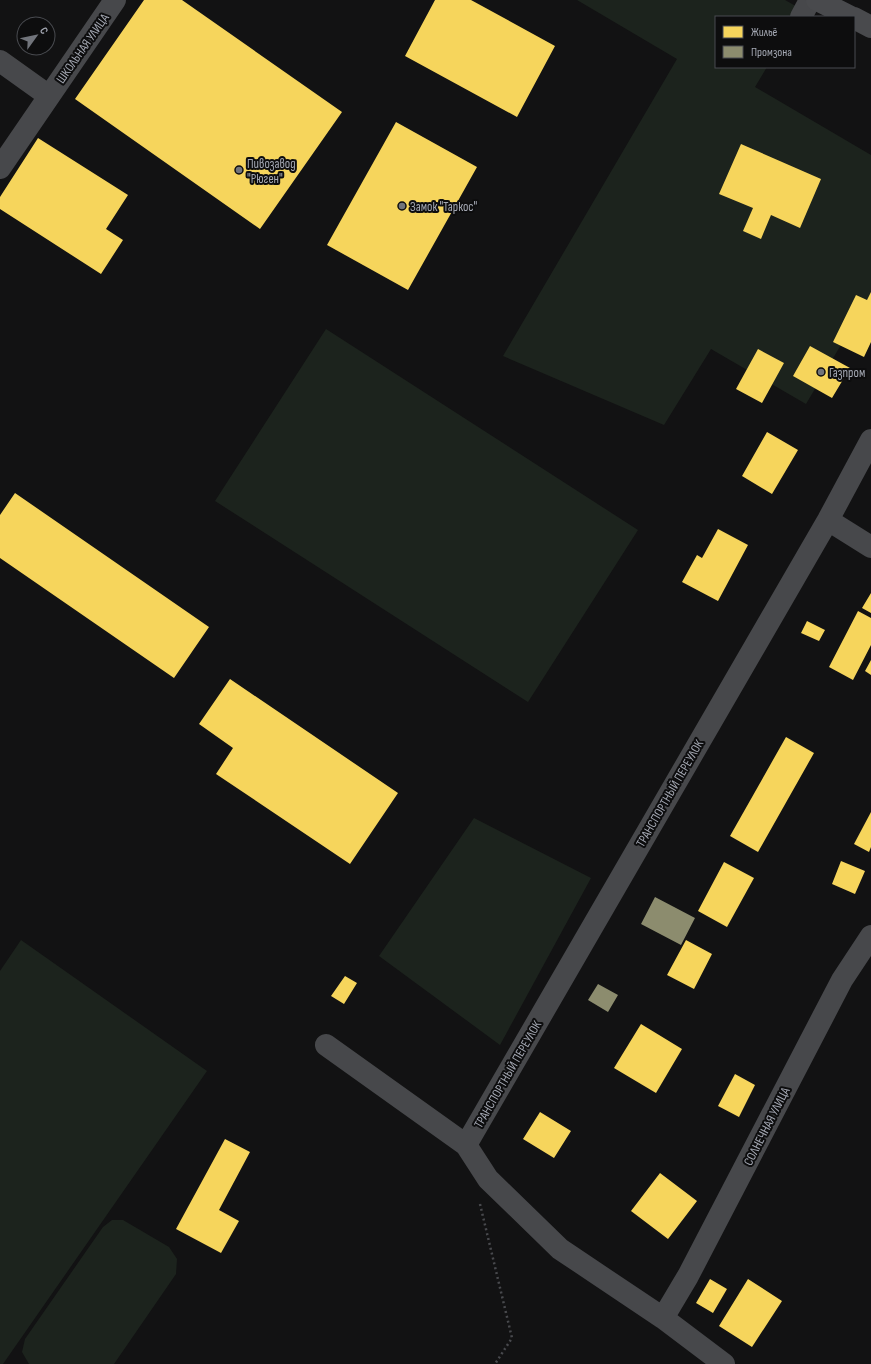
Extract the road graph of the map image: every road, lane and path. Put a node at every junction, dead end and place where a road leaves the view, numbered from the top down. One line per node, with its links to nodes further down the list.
1 (115, 0): 9 (street, ШКОЛЬНАЯ УЛИЦА)
2 (810, 0): 4 (street)
3 (818, 0): 5 (main road)
4 (802, 16)
5 (849, 16)
6 (855, 19): 7 (main road)
7 (871, 27)
8 (0, 61): 9 (street, ШКОЛЬНАЯ УЛИЦА)
9 (49, 96): 10 (street, ШКОЛЬНАЯ УЛИЦА)
10 (0, 168)
11 (871, 440): 12 (street, ТРАНСПОРТНЫЙ ПЕРЕУЛОК)
12 (828, 520): 13 (street); 16 (street, ТРАНСПОРТНЫЙ ПЕРЕУЛОК)
13 (871, 547)
14 (871, 936): 18 (street, СОЛНЕЧНАЯ УЛИЦА)
15 (326, 1045): 16 (street)
16 (466, 1145): 18 (street)
17 (479, 1199): 19 (path)
18 (663, 1318): 20 (street)
19 (496, 1364)
20 (724, 1364)

